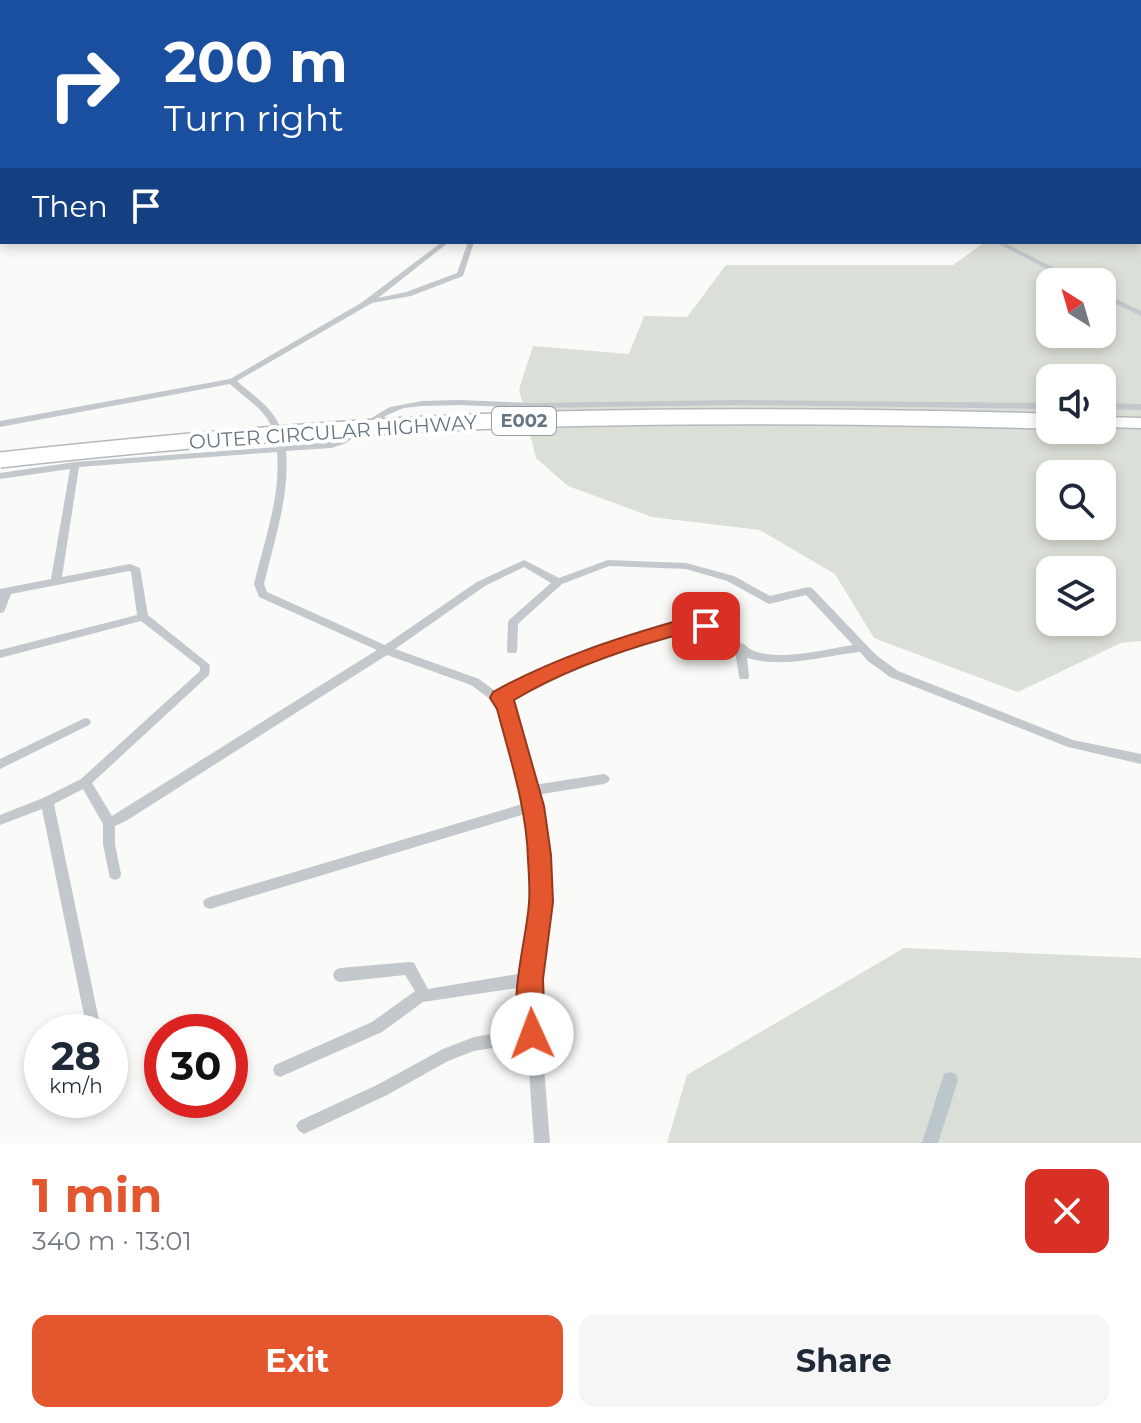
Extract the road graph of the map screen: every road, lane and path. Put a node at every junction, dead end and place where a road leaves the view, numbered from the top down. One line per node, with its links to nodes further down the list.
1 (443, 244): 6 (street)
2 (470, 244): 6 (street)
3 (1002, 244): 4 (street)
4 (1050, 268)
5 (1116, 301): 7 (street)
6 (368, 302): 8 (street)
7 (1140, 314)
8 (232, 381): 18 (street); 19 (street)
9 (1116, 406): 10 (street)
10 (1141, 407)
11 (1036, 408): 19 (street)
12 (1036, 409): 20 (highway, OUTER CIRCULAR HIGHWAY / E002, bridge)
13 (1116, 413): 14 (highway)
14 (1141, 413)
15 (1036, 421): 21 (highway, OUTER CIRCULAR HIGHWAY / E002, bridge)
16 (1116, 422): 17 (highway)
17 (1141, 423)
18 (0, 424)
19 (281, 447): 22 (street); 31 (street)
20 (0, 451)
21 (0, 460)
22 (75, 465): 23 (street); 24 (street)
23 (0, 476)
24 (56, 581): 26 (street); 28 (street)
25 (558, 582): 30 (street); 31 (street); 32 (street)
26 (4, 592): 27 (street)
27 (0, 609)
28 (143, 617): 33 (street); 40 (street)
29 (740, 647): 30 (street); 34 (street); 35 (street)
30 (864, 648): 37 (street)
31 (386, 650): 35 (street); 45 (street)
32 (512, 650)
33 (0, 654)
34 (744, 676)
35 (500, 698): 41 (street)
36 (85, 722): 38 (street)
37 (1141, 759)
38 (0, 764)
39 (604, 779): 41 (street)
40 (85, 782): 42 (street); 45 (street)
41 (529, 791): 43 (street)
42 (47, 802): 44 (street); 51 (street)
43 (533, 806): 47 (street); 49 (street)
44 (0, 820)
45 (109, 823): 46 (street)
46 (115, 874)
47 (210, 903)
48 (340, 975): 50 (street)
49 (530, 979): 50 (street); 52 (street)
50 (422, 994): 53 (street)
51 (91, 1014)
52 (532, 1034): 54 (street); 55 (street)
53 (280, 1070)
54 (304, 1126)
55 (542, 1143)

